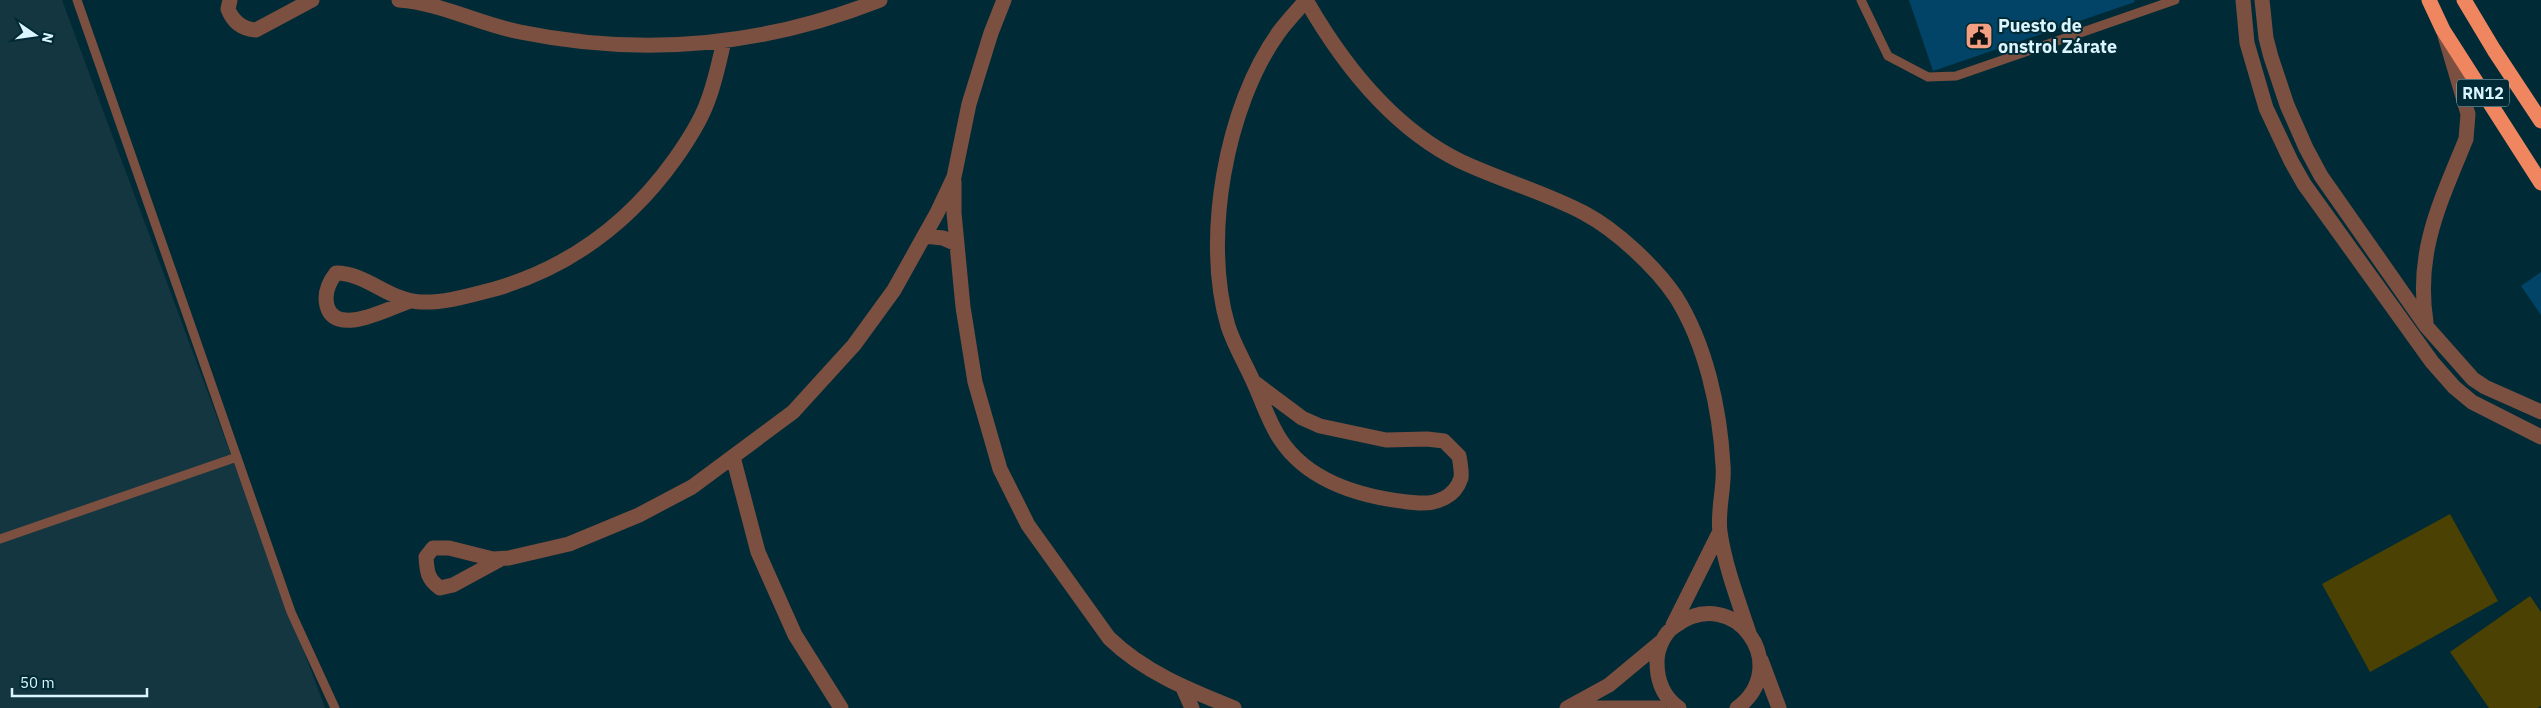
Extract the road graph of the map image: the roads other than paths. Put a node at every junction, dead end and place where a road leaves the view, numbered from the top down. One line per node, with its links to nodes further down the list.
1 (77, 0): 28 (lane)
2 (230, 0): 3 (street)
3 (312, 0)
4 (399, 0): 15 (street)
5 (880, 0): 15 (street)
6 (1004, 0): 17 (street)
7 (1306, 0): 24 (street); 29 (street)
8 (1861, 0): 9 (lane)
9 (2176, 0)
10 (2243, 0): 23 (street)
11 (2262, 0): 22 (street)
12 (2429, 0): 14 (highway, RN12)
13 (2464, 0): 16 (highway, RN12)
14 (2443, 30): 18 (highway, RN12); 22 (street)
15 (724, 41): 21 (street)
16 (2541, 121)
17 (954, 177): 19 (street); 20 (street)
18 (2541, 183)
19 (924, 236): 20 (street); 27 (street)
20 (957, 244): 36 (street)
21 (410, 301): 21 (street)
22 (2426, 326): 23 (street); 25 (street)
23 (2432, 362): 26 (street)
24 (1254, 382): 24 (street)
25 (2541, 412)
26 (2541, 437)
27 (733, 456): 31 (street); 38 (street)
28 (237, 457): 30 (lane); 37 (lane)
29 (1720, 530): 32 (street); 33 (street)
30 (0, 540)
31 (501, 558)
32 (1671, 628): 33 (street); 34 (street)
33 (1749, 633): 35 (street)
34 (1662, 641): 41 (street); 43 (street)
35 (1760, 656): 44 (street); 45 (street)
36 (1183, 688): 39 (street); 40 (street)
37 (335, 708)
38 (841, 708)
39 (1192, 708)
40 (1234, 708)
41 (1566, 708): 42 (street)
42 (1659, 708)
43 (1679, 708)
44 (1737, 708)
45 (1779, 708)

